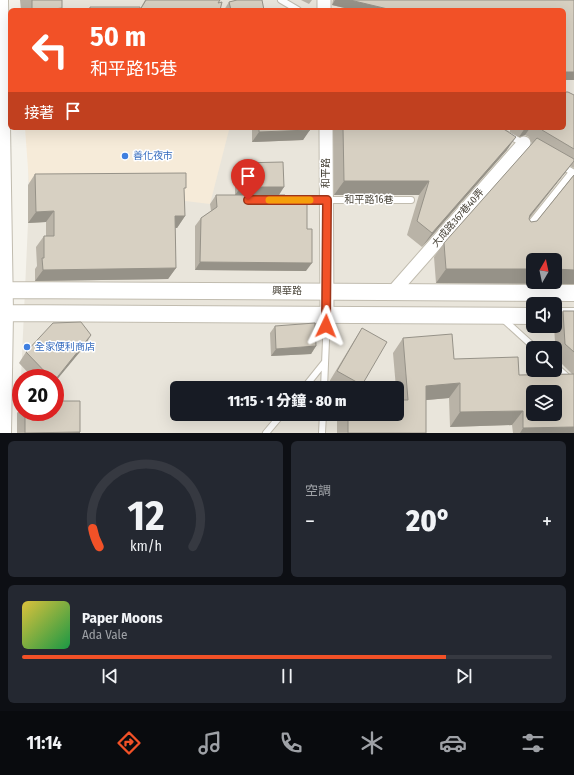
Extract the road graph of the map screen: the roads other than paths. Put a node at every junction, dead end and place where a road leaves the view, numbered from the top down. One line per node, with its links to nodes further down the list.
1 (0, 0): 4 (street)
2 (281, 0): 3 (lane)
3 (295, 8)
4 (4, 102): 14 (street)
5 (326, 130): 11 (street, 和平路)
6 (498, 130): 7 (lane)
7 (527, 145): 16 (street, 大成路367巷40弄)
8 (554, 161): 9 (lane)
9 (573, 173): 13 (lane)
10 (295, 200): 11 (lane, 和平路16巷)
11 (327, 200): 12 (lane, 和平路16巷); 15 (street, 和平路)
12 (411, 200)
13 (524, 232)
14 (2, 290): 15 (street, 興華路); 18 (street)
15 (327, 292): 16 (street, 興華路); 19 (street, 和平路)
16 (392, 293): 17 (street, 興華路)
17 (574, 293)
18 (2, 313): 19 (street); 32 (street)
19 (327, 314): 23 (street); 25 (lane)
20 (526, 316): 23 (street)
21 (562, 316): 22 (street)
22 (574, 316)
23 (500, 317): 24 (lane)
24 (527, 341)
25 (324, 363): 27 (lane); 28 (lane)
26 (562, 372): 29 (lane)
27 (310, 381)
28 (324, 381)
29 (574, 383)
30 (276, 421): 33 (lane)
31 (323, 421): 34 (lane)
32 (3, 433)
33 (266, 433)
34 (322, 433)

